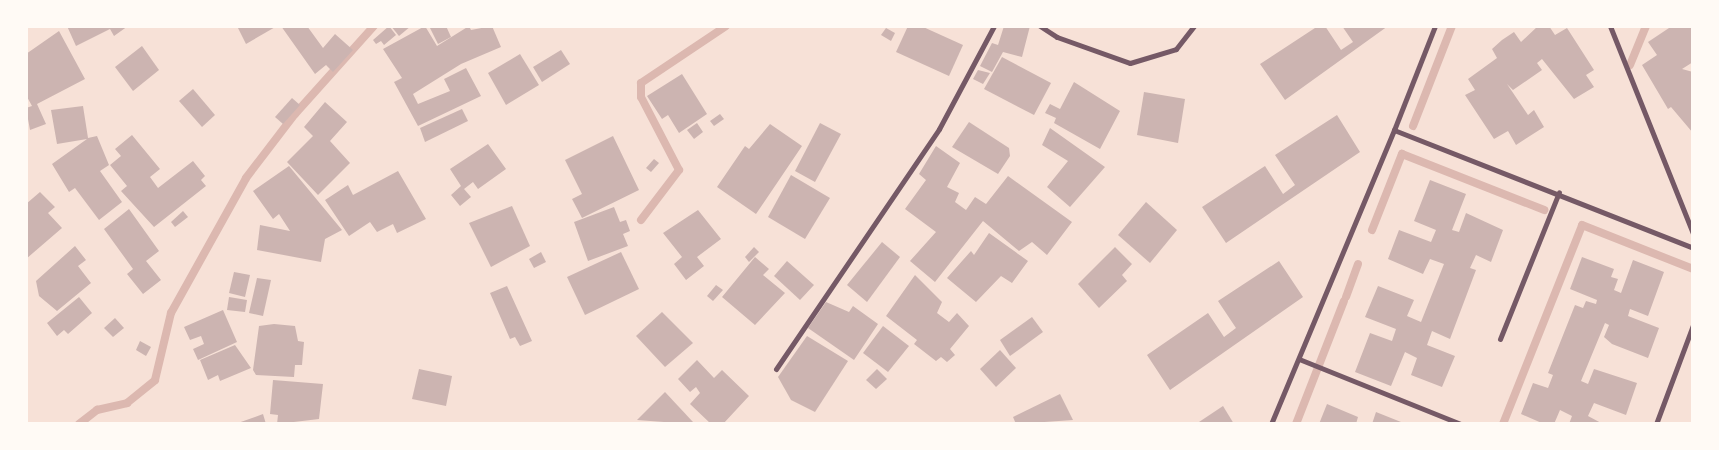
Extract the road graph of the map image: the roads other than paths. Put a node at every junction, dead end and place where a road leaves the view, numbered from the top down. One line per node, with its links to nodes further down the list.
1 (994, 26): 13 (street)
2 (1040, 26): 3 (street)
3 (1194, 26)
4 (1435, 26): 6 (street)
5 (1610, 26): 8 (street)
6 (1394, 130): 7 (street); 12 (street)
7 (1559, 192): 9 (street); 11 (street)
8 (1693, 233)
9 (1693, 248)
10 (1693, 325): 16 (street)
11 (1500, 339)
12 (1298, 359): 14 (street); 15 (street)
13 (776, 370)
14 (1271, 424)
15 (1461, 424)
16 (1656, 424)

